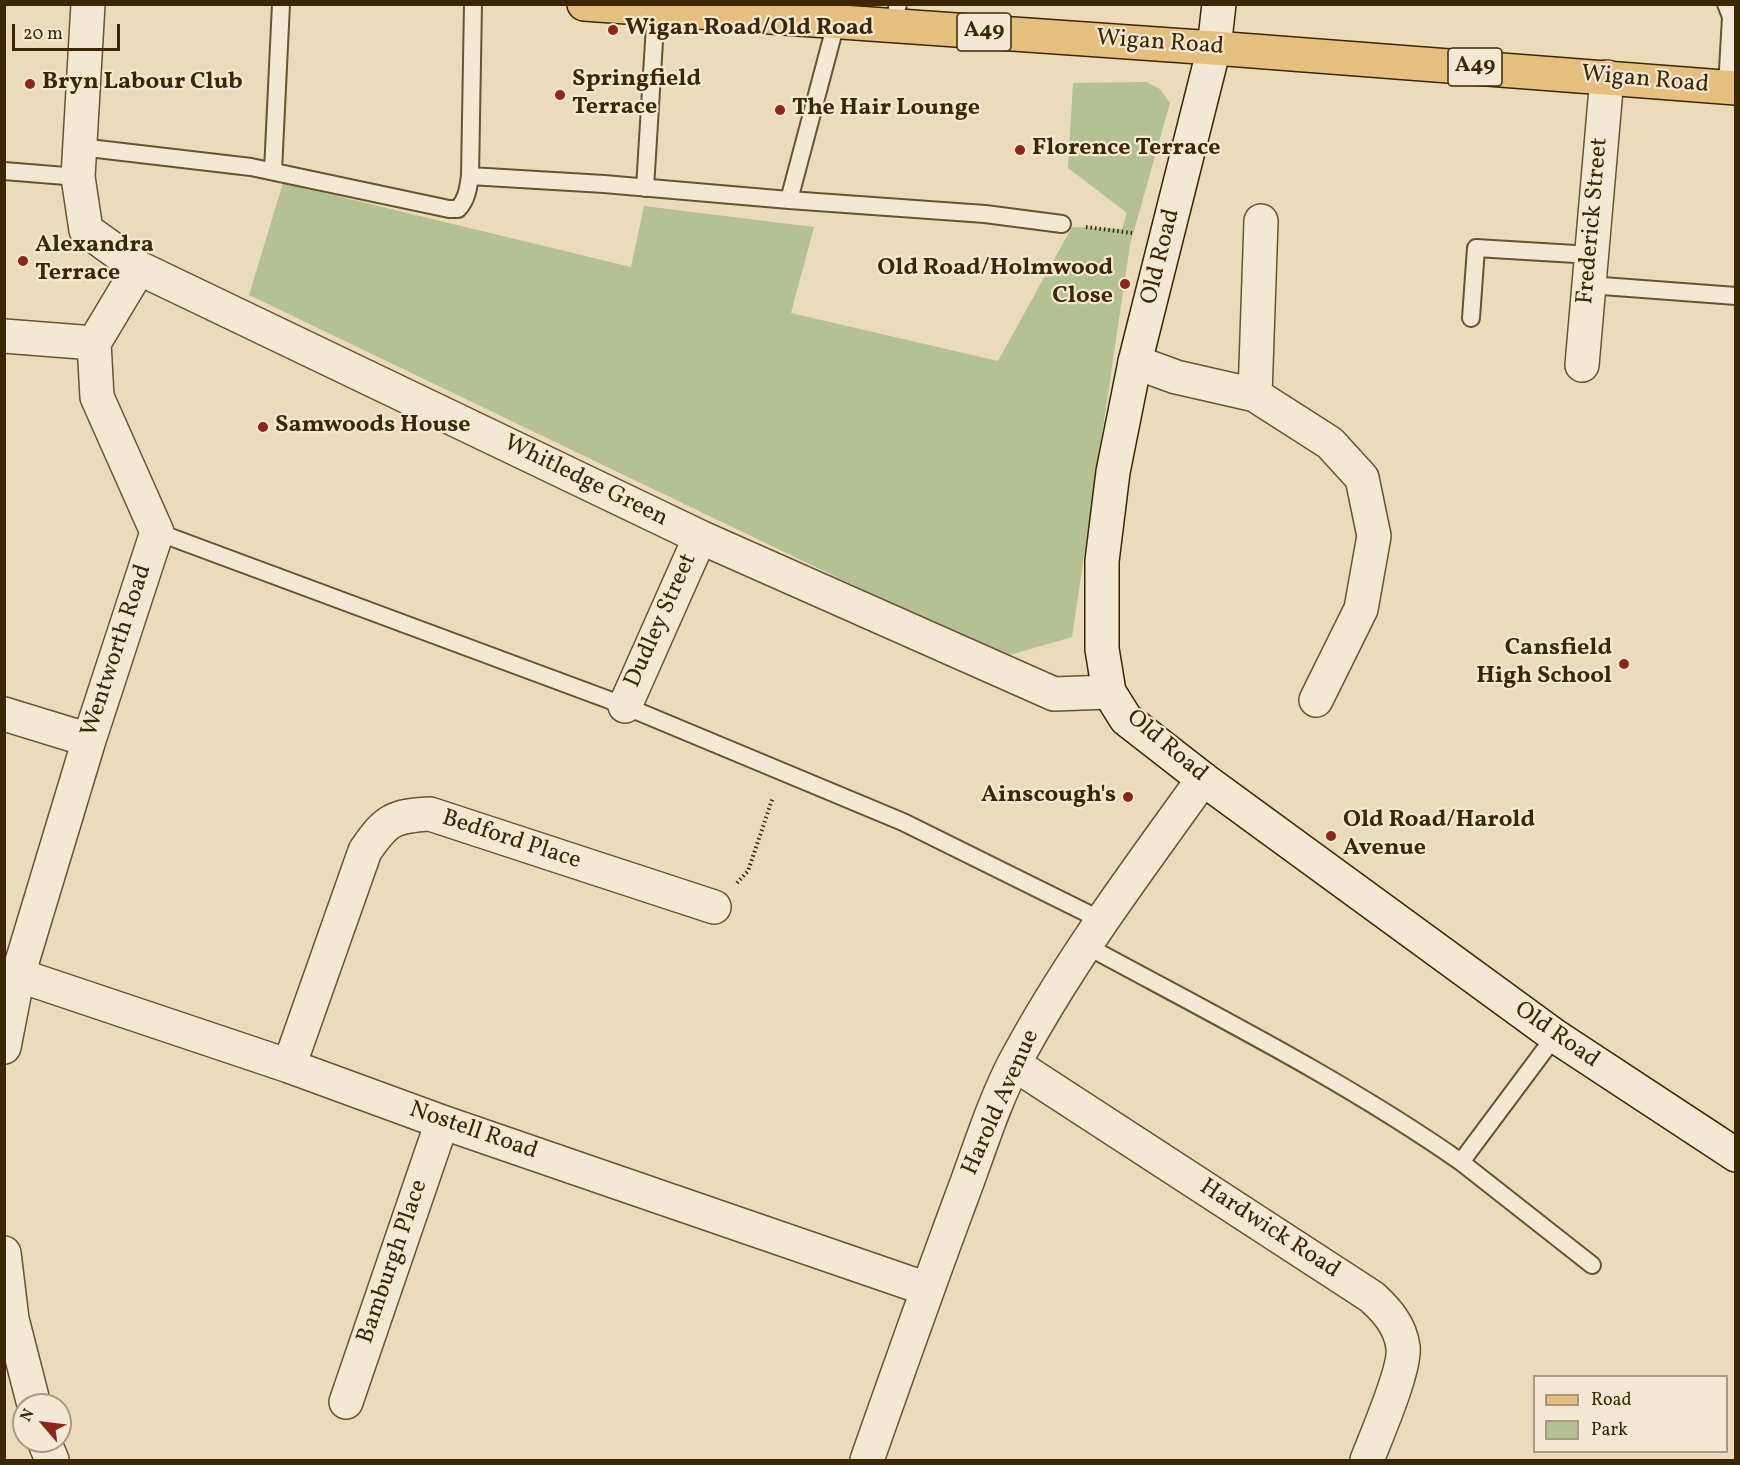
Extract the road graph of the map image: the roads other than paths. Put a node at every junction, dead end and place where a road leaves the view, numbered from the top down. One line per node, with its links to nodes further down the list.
1 (88, 4): 13 (street, Whitledge Green)
2 (281, 4): 15 (lane)
3 (473, 4): 16 (lane)
4 (584, 4): 7 (main road, Wigan Road / A49)
5 (1219, 4): 10 (street, Old Road)
6 (1726, 4): 12 (lane)
7 (656, 9): 9 (main road, Wigan Road / A49); 17 (lane)
8 (895, 15): 9 (main road, Wigan Road / A49); 10 (main road, Wigan Road / A49)
9 (836, 23): 18 (lane)
10 (1214, 48): 11 (main road, Wigan Road / A49); 27 (street, Old Road)
11 (1607, 77): 12 (main road, Wigan Road / A49); 22 (street, Frederick Street)
12 (1731, 87)
13 (79, 162): 14 (lane); 15 (lane); 21 (street, Whitledge Green)
14 (4, 171)
15 (273, 171): 16 (lane)
16 (470, 176): 17 (lane)
17 (645, 188): 18 (lane)
18 (789, 200): 20 (lane)
19 (1261, 221): 29 (street)
20 (1062, 224)
21 (139, 268): 26 (street); 31 (street, Whitledge Green)
22 (1590, 270): 23 (lane); 24 (lane); 28 (street, Frederick Street)
23 (1736, 296)
24 (1472, 318)
25 (4, 336): 26 (street)
26 (94, 343): 30 (street, Wentworth Road)
27 (1135, 362): 29 (street); 32 (street, Old Road)
28 (1582, 365)
29 (1255, 395): 33 (street)
30 (157, 532): 34 (lane); 36 (street, Wentworth Road)
31 (700, 537): 32 (street, Whitledge Green); 34 (street, Dudley Street)
32 (1109, 692): 37 (street, Old Road)
33 (1316, 699)
34 (625, 706): 39 (lane)
35 (4, 714): 36 (street)
36 (89, 740): 40 (street, Wentworth Road)
37 (1203, 779): 39 (street, Harold Avenue); 41 (street, Old Road)
38 (714, 907): 44 (street, Bedford Place)
39 (1093, 933): 43 (street, Harold Avenue); 47 (lane)
40 (18, 975): 42 (street, Wentworth Road); 44 (street, Nostell Road)
41 (1555, 1036): 46 (street, Old Road); 47 (lane)
42 (4, 1047)
43 (1014, 1064): 50 (street, Harold Avenue); 54 (street, Hardwick Road)
44 (289, 1066): 45 (street, Nostell Road)
45 (442, 1122): 50 (street, Nostell Road); 52 (street, Bamburgh Place)
46 (1736, 1155)
47 (1461, 1162): 49 (lane)
48 (4, 1253): 51 (street)
49 (1592, 1265)
50 (927, 1289): 53 (street, Harold Avenue)
51 (31, 1393)
52 (346, 1402)
53 (867, 1461)
54 (1367, 1461)

